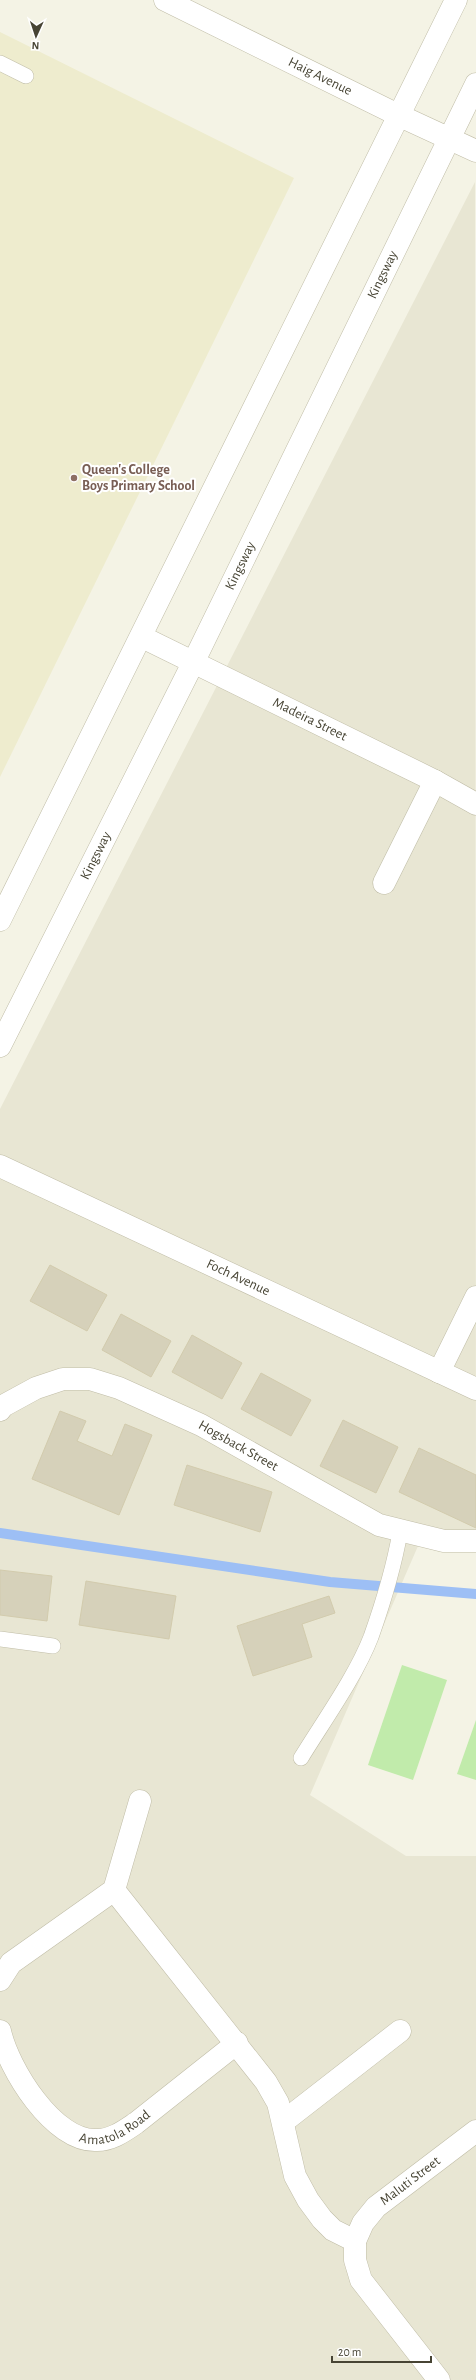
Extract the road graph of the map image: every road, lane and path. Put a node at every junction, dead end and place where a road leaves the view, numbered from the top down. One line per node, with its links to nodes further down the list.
1 (165, 0): 6 (street, Haig Avenue)
2 (456, 0): 6 (street)
3 (0, 63): 4 (lane)
4 (26, 76)
5 (476, 84): 7 (street, Kingsway)
6 (398, 115): 7 (street, Haig Avenue); 9 (street)
7 (450, 138): 8 (street, Haig Avenue); 10 (street, Kingsway)
8 (476, 150)
9 (142, 637): 10 (street, Madeira Street); 14 (street)
10 (193, 663): 11 (street, Madeira Street); 15 (street, Kingsway)
11 (435, 781): 12 (street, Madeira Street); 13 (street)
12 (476, 804)
13 (384, 883)
14 (0, 920)
15 (0, 1046)
16 (0, 1166): 18 (street, Foch Avenue)
17 (476, 1297): 18 (street)
18 (439, 1372): 19 (street, Foch Avenue)
19 (476, 1389)
20 (0, 1410): 21 (street, Hogsback Street)
21 (399, 1540): 22 (street, Hogsback Street); 25 (lane)
22 (476, 1541)
23 (0, 1639): 24 (lane)
24 (53, 1646)
25 (301, 1758)
26 (140, 1800): 27 (street)
27 (114, 1890): 28 (street); 31 (street)
28 (0, 1980)
29 (0, 2031): 31 (street, Amatola Road)
30 (400, 2031): 32 (street)
31 (237, 2043): 32 (street)
32 (283, 2122): 34 (street)
33 (476, 2131): 34 (street, Maluti Street)
34 (355, 2241): 35 (street)
35 (439, 2380)

